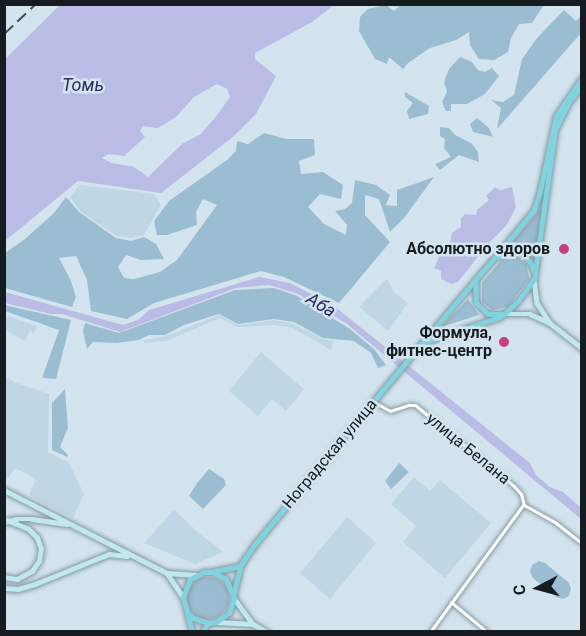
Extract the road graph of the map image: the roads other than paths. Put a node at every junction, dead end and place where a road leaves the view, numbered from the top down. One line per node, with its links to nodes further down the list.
1 (582, 78): 3 (main road)
2 (582, 85): 4 (main road)
3 (494, 258): 4 (main road); 5 (main road)
4 (534, 277): 6 (main road); 7 (main road)
5 (475, 280): 6 (main road); 8 (main road, Ноградская улица)
6 (504, 314): 7 (main road); 8 (main road)
7 (550, 322): 9 (main road)
8 (422, 343): 10 (main road, Ноградская улица)
9 (582, 348)
10 (374, 402): 12 (street, улица Белана); 17 (main road, Ноградская улица)
11 (4, 490): 14 (main road)
12 (524, 505): 15 (street, улица Белана); 25 (street)
13 (6, 522): 14 (main road); 21 (main road)
14 (67, 524): 16 (main road)
15 (582, 543)
16 (131, 556): 19 (main road); 22 (main road)
17 (240, 566): 18 (main road); 23 (main road)
18 (212, 572): 20 (main road); 23 (main road)
19 (167, 573): 20 (main road); 24 (main road)
20 (196, 575): 24 (main road)
21 (4, 577)
22 (4, 588)
23 (234, 596): 27 (main road); 29 (main road)
24 (183, 597): 26 (main road)
25 (451, 603): 33 (street); 34 (street)
26 (187, 612): 28 (main road); 30 (main road)
27 (216, 622): 28 (main road); 29 (main road)
28 (208, 623): 31 (main road)
29 (253, 624): 32 (main road)
30 (192, 632)
31 (202, 632)
32 (267, 632)
33 (430, 632)
34 (487, 632)

